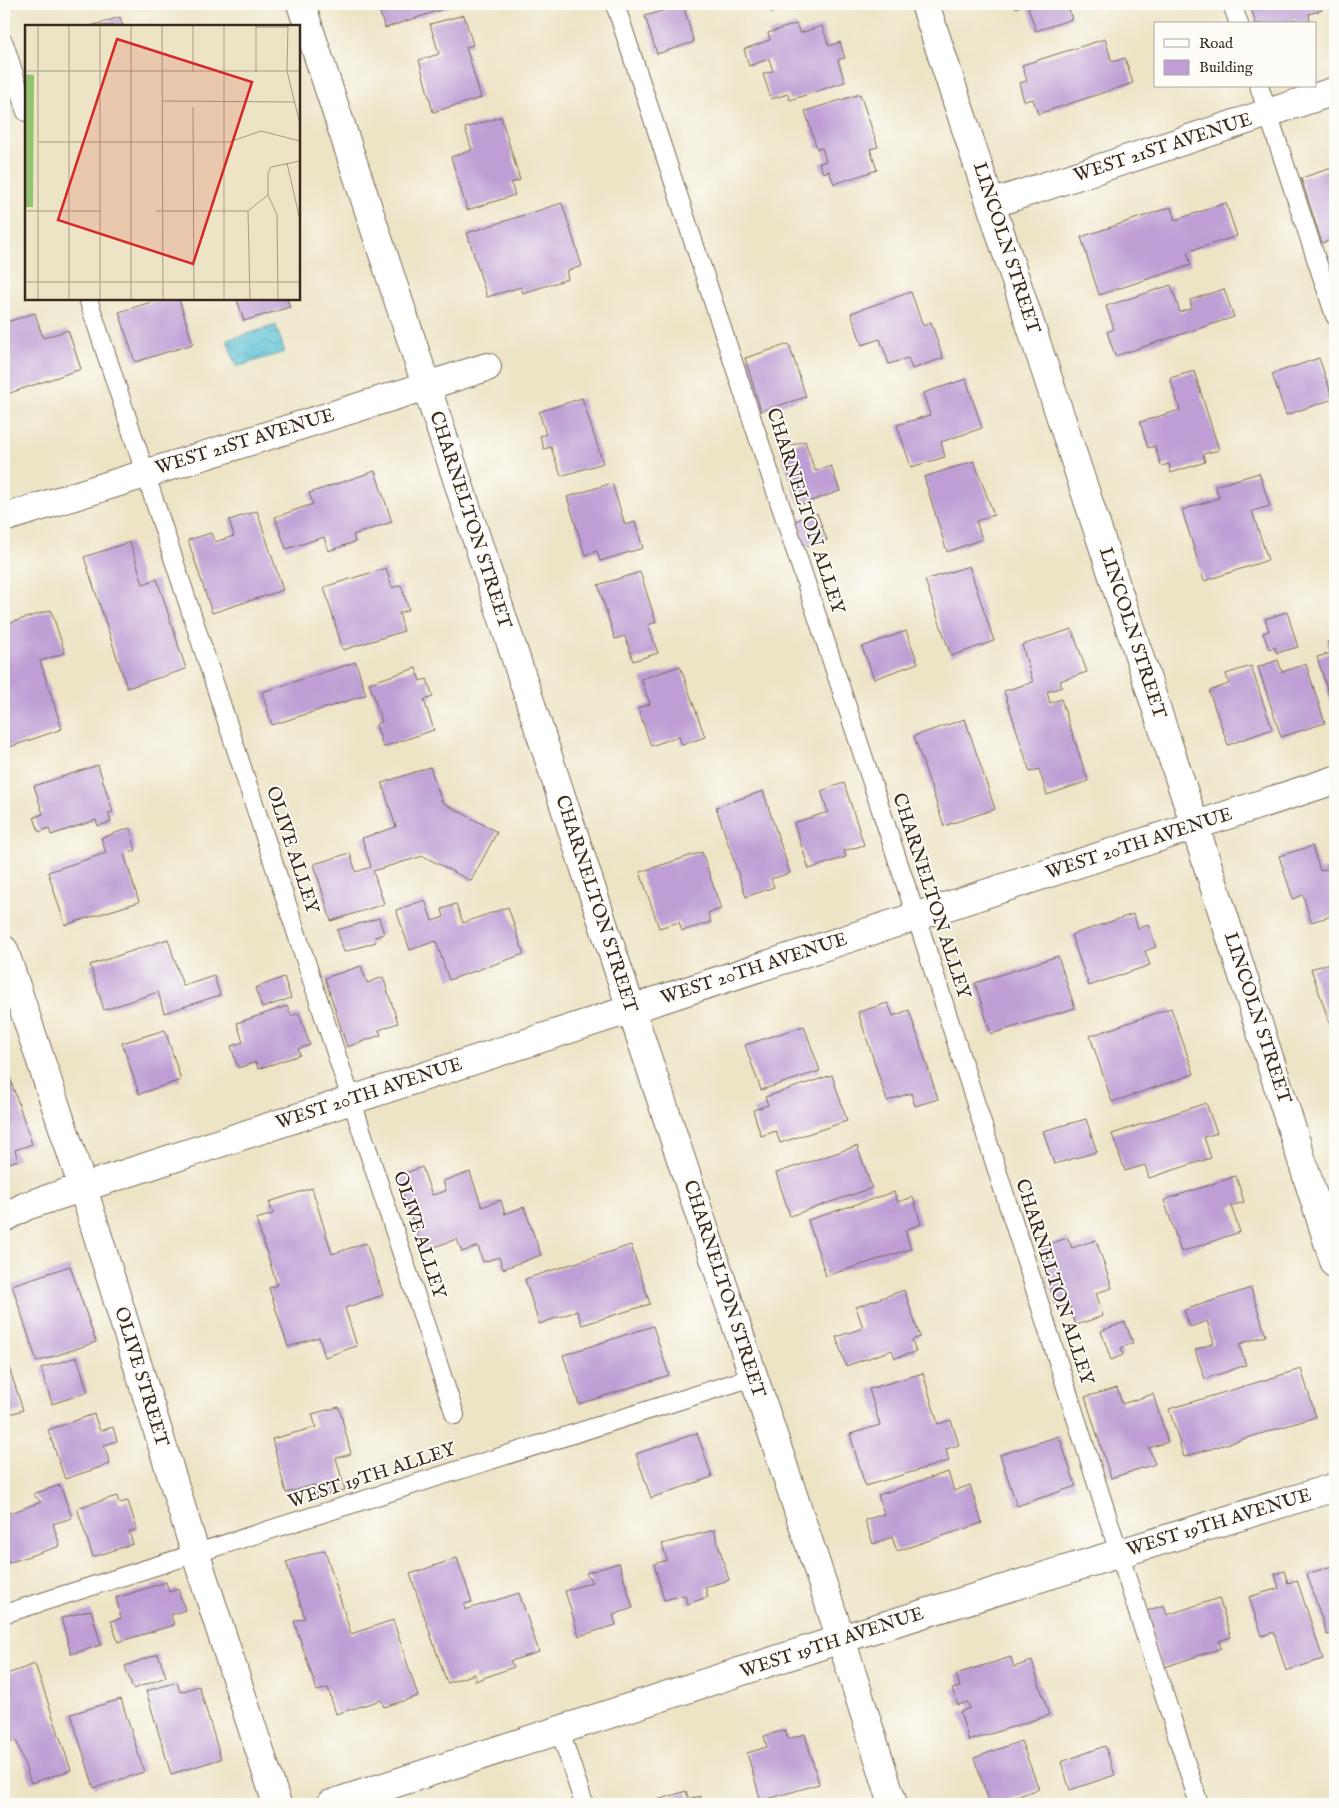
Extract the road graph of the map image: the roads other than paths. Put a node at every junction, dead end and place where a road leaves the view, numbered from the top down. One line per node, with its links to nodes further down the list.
1 (301, 4): 15 (street, CHARNELTON STREET)
2 (615, 4): 20 (lane, CHARNELTON ALLEY)
3 (924, 4): 11 (street, LINCOLN STREET)
4 (1232, 4): 5 (lane)
5 (1238, 22)
6 (4, 43): 9 (lane)
7 (1260, 88): 10 (lane)
8 (1335, 92): 10 (street, WEST 21ST AVENUE)
9 (25, 109)
10 (1268, 113): 11 (street, WEST 21ST AVENUE); 13 (lane)
11 (992, 204): 19 (street, LINCOLN STREET)
12 (88, 300): 16 (lane, OLIVE ALLEY)
13 (1335, 316)
14 (487, 367): 15 (street, WEST 21ST AVENUE)
15 (426, 387): 16 (street, WEST 21ST AVENUE); 22 (street, CHARNELTON STREET)
16 (145, 473): 17 (street, WEST 21ST AVENUE); 23 (lane, OLIVE ALLEY)
17 (4, 518)
18 (1335, 780): 19 (street, WEST 20TH AVENUE)
19 (1195, 826): 20 (street, WEST 20TH AVENUE); 26 (street, LINCOLN STREET)
20 (916, 916): 22 (street, WEST 20TH AVENUE); 31 (lane, CHARNELTON ALLEY)
21 (4, 950): 24 (street, OLIVE STREET)
22 (630, 1009): 23 (street, WEST 20TH AVENUE); 27 (street, CHARNELTON STREET)
23 (352, 1100): 24 (street, WEST 20TH AVENUE); 28 (lane, OLIVE ALLEY)
24 (83, 1188): 25 (street, WEST 20TH AVENUE); 30 (street, OLIVE STREET)
25 (4, 1218)
26 (1335, 1264)
27 (753, 1376): 30 (lane, WEST 19TH ALLEY); 33 (street, CHARNELTON STREET)
28 (455, 1415)
29 (1335, 1487): 31 (street, WEST 19TH AVENUE)
30 (196, 1554): 32 (lane, WEST 19TH ALLEY); 35 (street, OLIVE STREET)
31 (1118, 1554): 33 (street, WEST 19TH AVENUE); 39 (lane, CHARNELTON ALLEY)
32 (4, 1614)
33 (841, 1639): 34 (street, WEST 19TH AVENUE); 38 (street, CHARNELTON STREET)
34 (560, 1731): 36 (street, WEST 19TH AVENUE); 37 (lane)
35 (277, 1804)
36 (330, 1804)
37 (584, 1804)
38 (893, 1804)
39 (1199, 1804)

